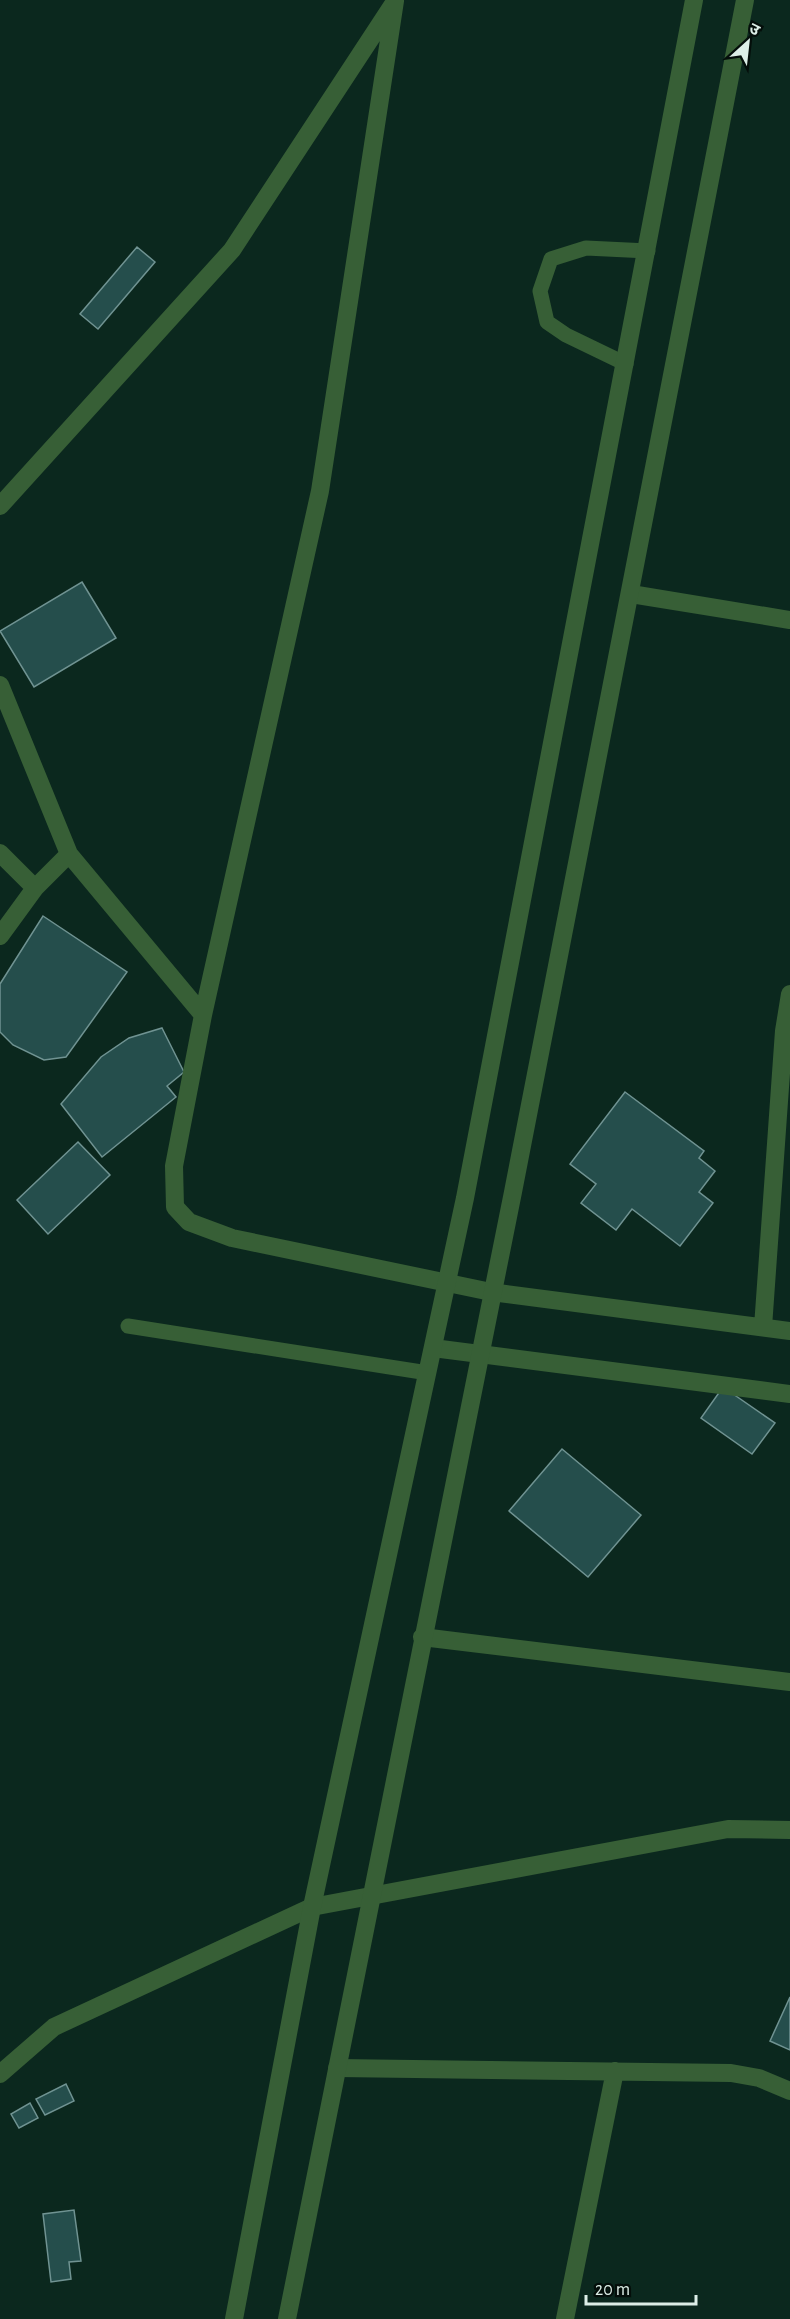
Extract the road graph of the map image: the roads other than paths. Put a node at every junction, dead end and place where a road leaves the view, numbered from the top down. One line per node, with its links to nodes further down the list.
1 (694, 0): 4 (street)
2 (745, 0): 7 (street)
3 (395, 1): 6 (street); 15 (street)
4 (648, 251): 5 (street); 5 (lane)
5 (626, 364): 17 (street)
6 (0, 506)
7 (631, 594): 8 (street); 18 (street)
8 (790, 620)
9 (0, 685): 11 (street)
10 (0, 853): 12 (street)
11 (69, 854): 12 (street); 15 (street)
12 (34, 888): 13 (street)
13 (0, 936)
14 (790, 994): 16 (street)
15 (203, 1015): 17 (street)
16 (786, 1062): 20 (street)
17 (447, 1282): 18 (street); 22 (street)
18 (491, 1292): 20 (street); 23 (street)
19 (128, 1326): 24 (lane)
20 (764, 1327): 21 (street)
21 (790, 1330)
22 (433, 1348): 23 (street); 24 (street)
23 (478, 1354): 25 (street); 26 (street)
24 (428, 1373): 30 (street)
25 (790, 1394)
26 (422, 1637): 27 (street); 29 (street)
27 (790, 1682)
28 (790, 1830): 29 (street)
29 (370, 1896): 30 (street); 31 (street)
30 (312, 1907): 33 (street); 35 (street)
31 (337, 2067): 32 (street); 36 (street)
32 (615, 2072): 34 (street); 37 (street)
33 (0, 2074)
34 (790, 2091)
35 (234, 2319)
36 (287, 2319)
37 (565, 2319)

